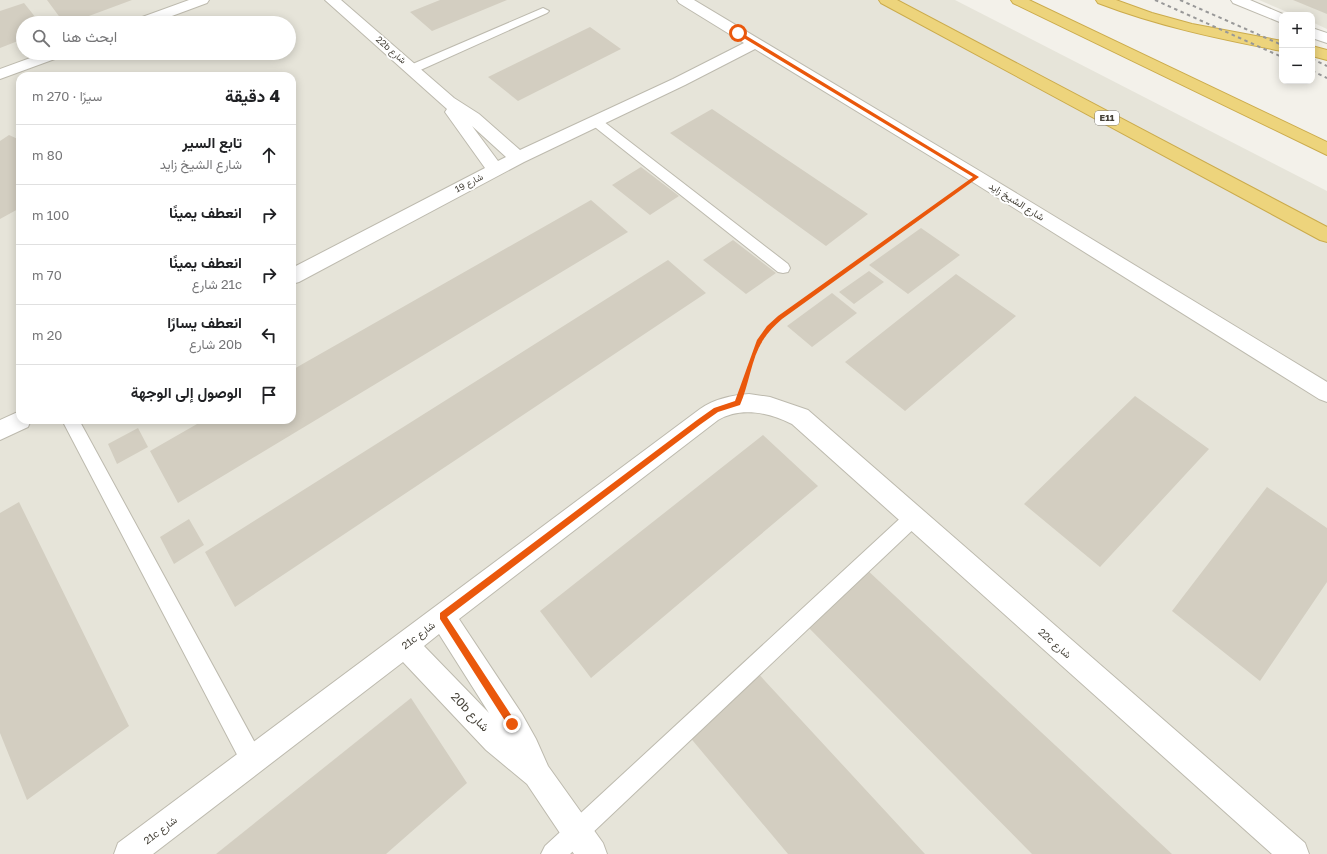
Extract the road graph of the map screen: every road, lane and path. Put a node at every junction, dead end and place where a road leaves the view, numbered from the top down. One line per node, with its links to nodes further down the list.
1 (202, 0): 9 (street)
2 (332, 0): 19 (street, 22b شارع)
3 (684, 0): 11 (street, شارع الشيخ زايد)
4 (886, 0): 28 (highway, E11)
5 (1018, 0): 24 (highway)
6 (1103, 0): 15 (highway)
7 (1238, 0): 10 (street)
8 (543, 11): 19 (lane)
9 (158, 16)
10 (1279, 18)
11 (738, 33): 14 (street, شارع الشيخ زايد); 21 (street, شارع 19)
12 (1315, 33): 13 (street)
13 (1327, 39)
14 (755, 43): 21 (street, شارع 19); 27 (street, شارع الشيخ زايد)
15 (1279, 45)
16 (1315, 52): 17 (highway)
17 (1327, 55)
18 (39, 60): 20 (street)
19 (412, 69): 22 (street, 22b شارع)
20 (0, 74)
21 (649, 95): 23 (street, شارع 19)
22 (448, 102): 25 (street, 22b شارع); 26 (street, 22b شارع)
23 (595, 120): 25 (street, شارع 19); 29 (lane)
24 (1327, 149)
25 (518, 158): 26 (street, شارع 19)
26 (496, 170): 30 (street, شارع 19)
27 (977, 177): 31 (street, شارع الشيخ زايد); 32 (path)
28 (1327, 235)
29 (783, 268)
30 (296, 275)
31 (1327, 393)
32 (738, 403): 36 (street, 21c شارع); 38 (street, 21c شارع)
33 (16, 422): 35 (street)
34 (72, 424): 40 (lane)
35 (0, 431)
36 (816, 432): 37 (street, 22c شارع)
37 (913, 518): 42 (lane); 45 (street, 22c شارع)
38 (442, 616): 39 (street, 21c شارع); 41 (street, 20b شارع)
39 (404, 645): 40 (street, 21c شارع); 41 (street, 20b شارع)
40 (252, 760): 43 (street, 21c شارع)
41 (538, 776): 42 (street, 20b شارع)
42 (584, 843): 44 (lane)
43 (129, 854)
44 (553, 854)
45 (1294, 854)

